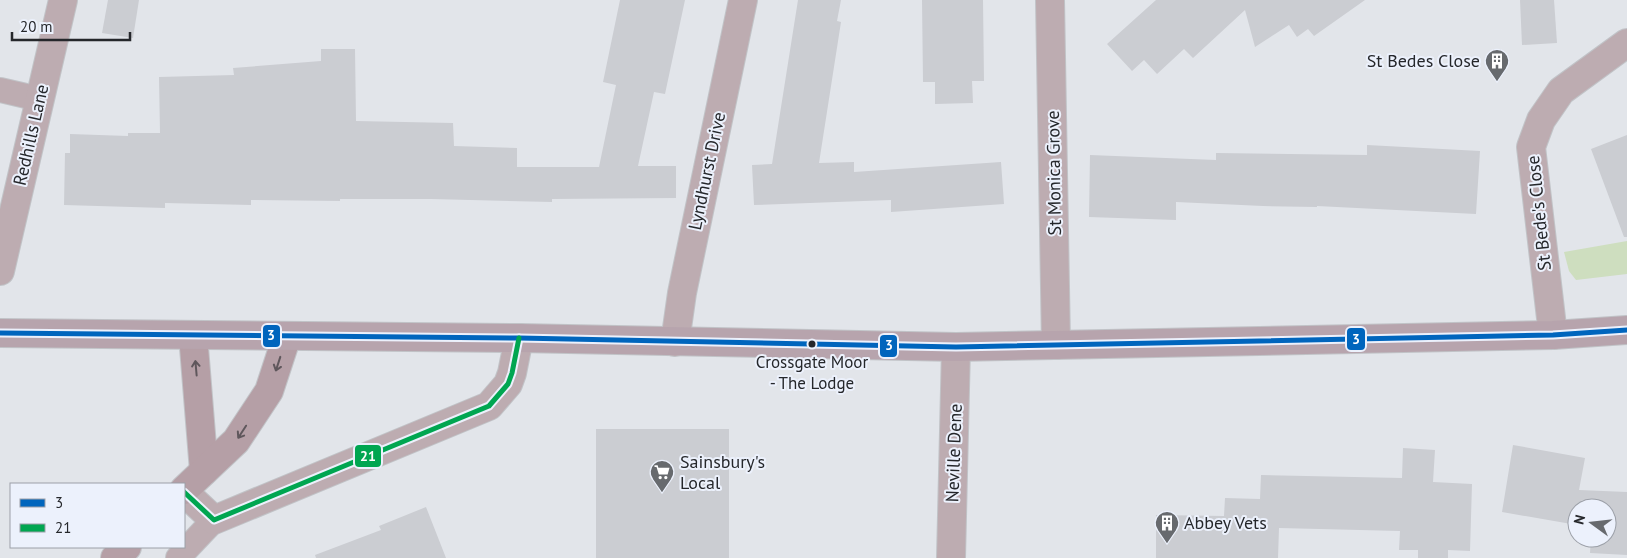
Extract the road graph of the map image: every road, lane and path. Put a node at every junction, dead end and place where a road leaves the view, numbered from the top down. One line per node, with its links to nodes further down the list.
1 (63, 0): 6 (street, Redhills Lane)
2 (743, 0): 14 (street, Lyndhurst Drive)
3 (1050, 0): 15 (street, St Monica Grove)
4 (1627, 43): 11 (street, St Bede's Close)
5 (0, 90): 6 (lane)
6 (40, 99): 7 (street, Redhills Lane)
7 (0, 271)
8 (1627, 330): 11 (highway)
9 (0, 332): 10 (highway)
10 (194, 335): 12 (highway); 17 (street, one-way to 10)
11 (1553, 335): 15 (highway)
12 (287, 336): 13 (highway); 17 (street, one-way to 17)
13 (519, 338): 14 (highway); 20 (street)
14 (675, 342): 16 (highway)
15 (1056, 345): 16 (highway)
16 (956, 348): 24 (street, Neville Dene)
17 (204, 471): 18 (street)
18 (185, 490)
19 (185, 492): 20 (street)
20 (214, 520): 23 (lane)
21 (126, 548): 22 (street)
22 (115, 558)
23 (178, 558)
24 (950, 558)

